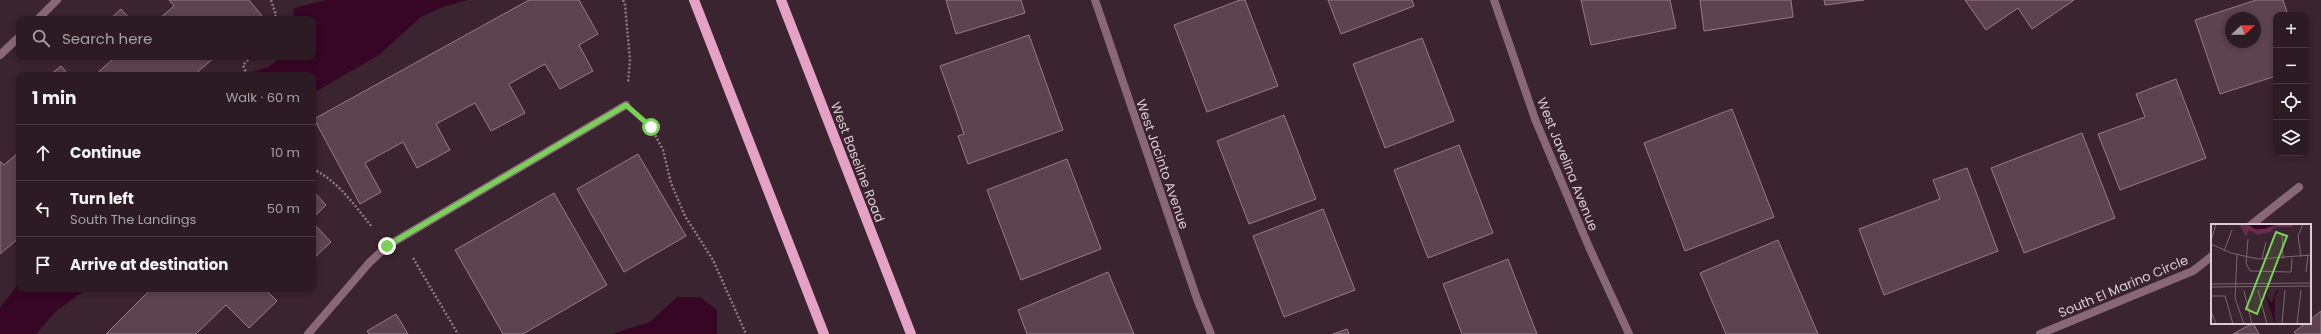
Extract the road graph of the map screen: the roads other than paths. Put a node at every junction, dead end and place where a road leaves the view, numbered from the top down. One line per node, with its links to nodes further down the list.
1 (57, 0): 6 (street)
2 (694, 0): 14 (main road)
3 (781, 0): 15 (main road, West Baseline Road)
4 (1095, 0): 16 (street, West Jacinto Avenue)
5 (1494, 0): 17 (street, West Javelina Avenue)
6 (41, 16)
7 (16, 40): 8 (street)
8 (0, 56)
9 (626, 105): 13 (street)
10 (2299, 187): 11 (street)
11 (2252, 224)
12 (2211, 257): 18 (street, South El Marino Circle)
13 (308, 334)
14 (824, 334)
15 (912, 334)
16 (1211, 334)
17 (1629, 334)
18 (2040, 334)

